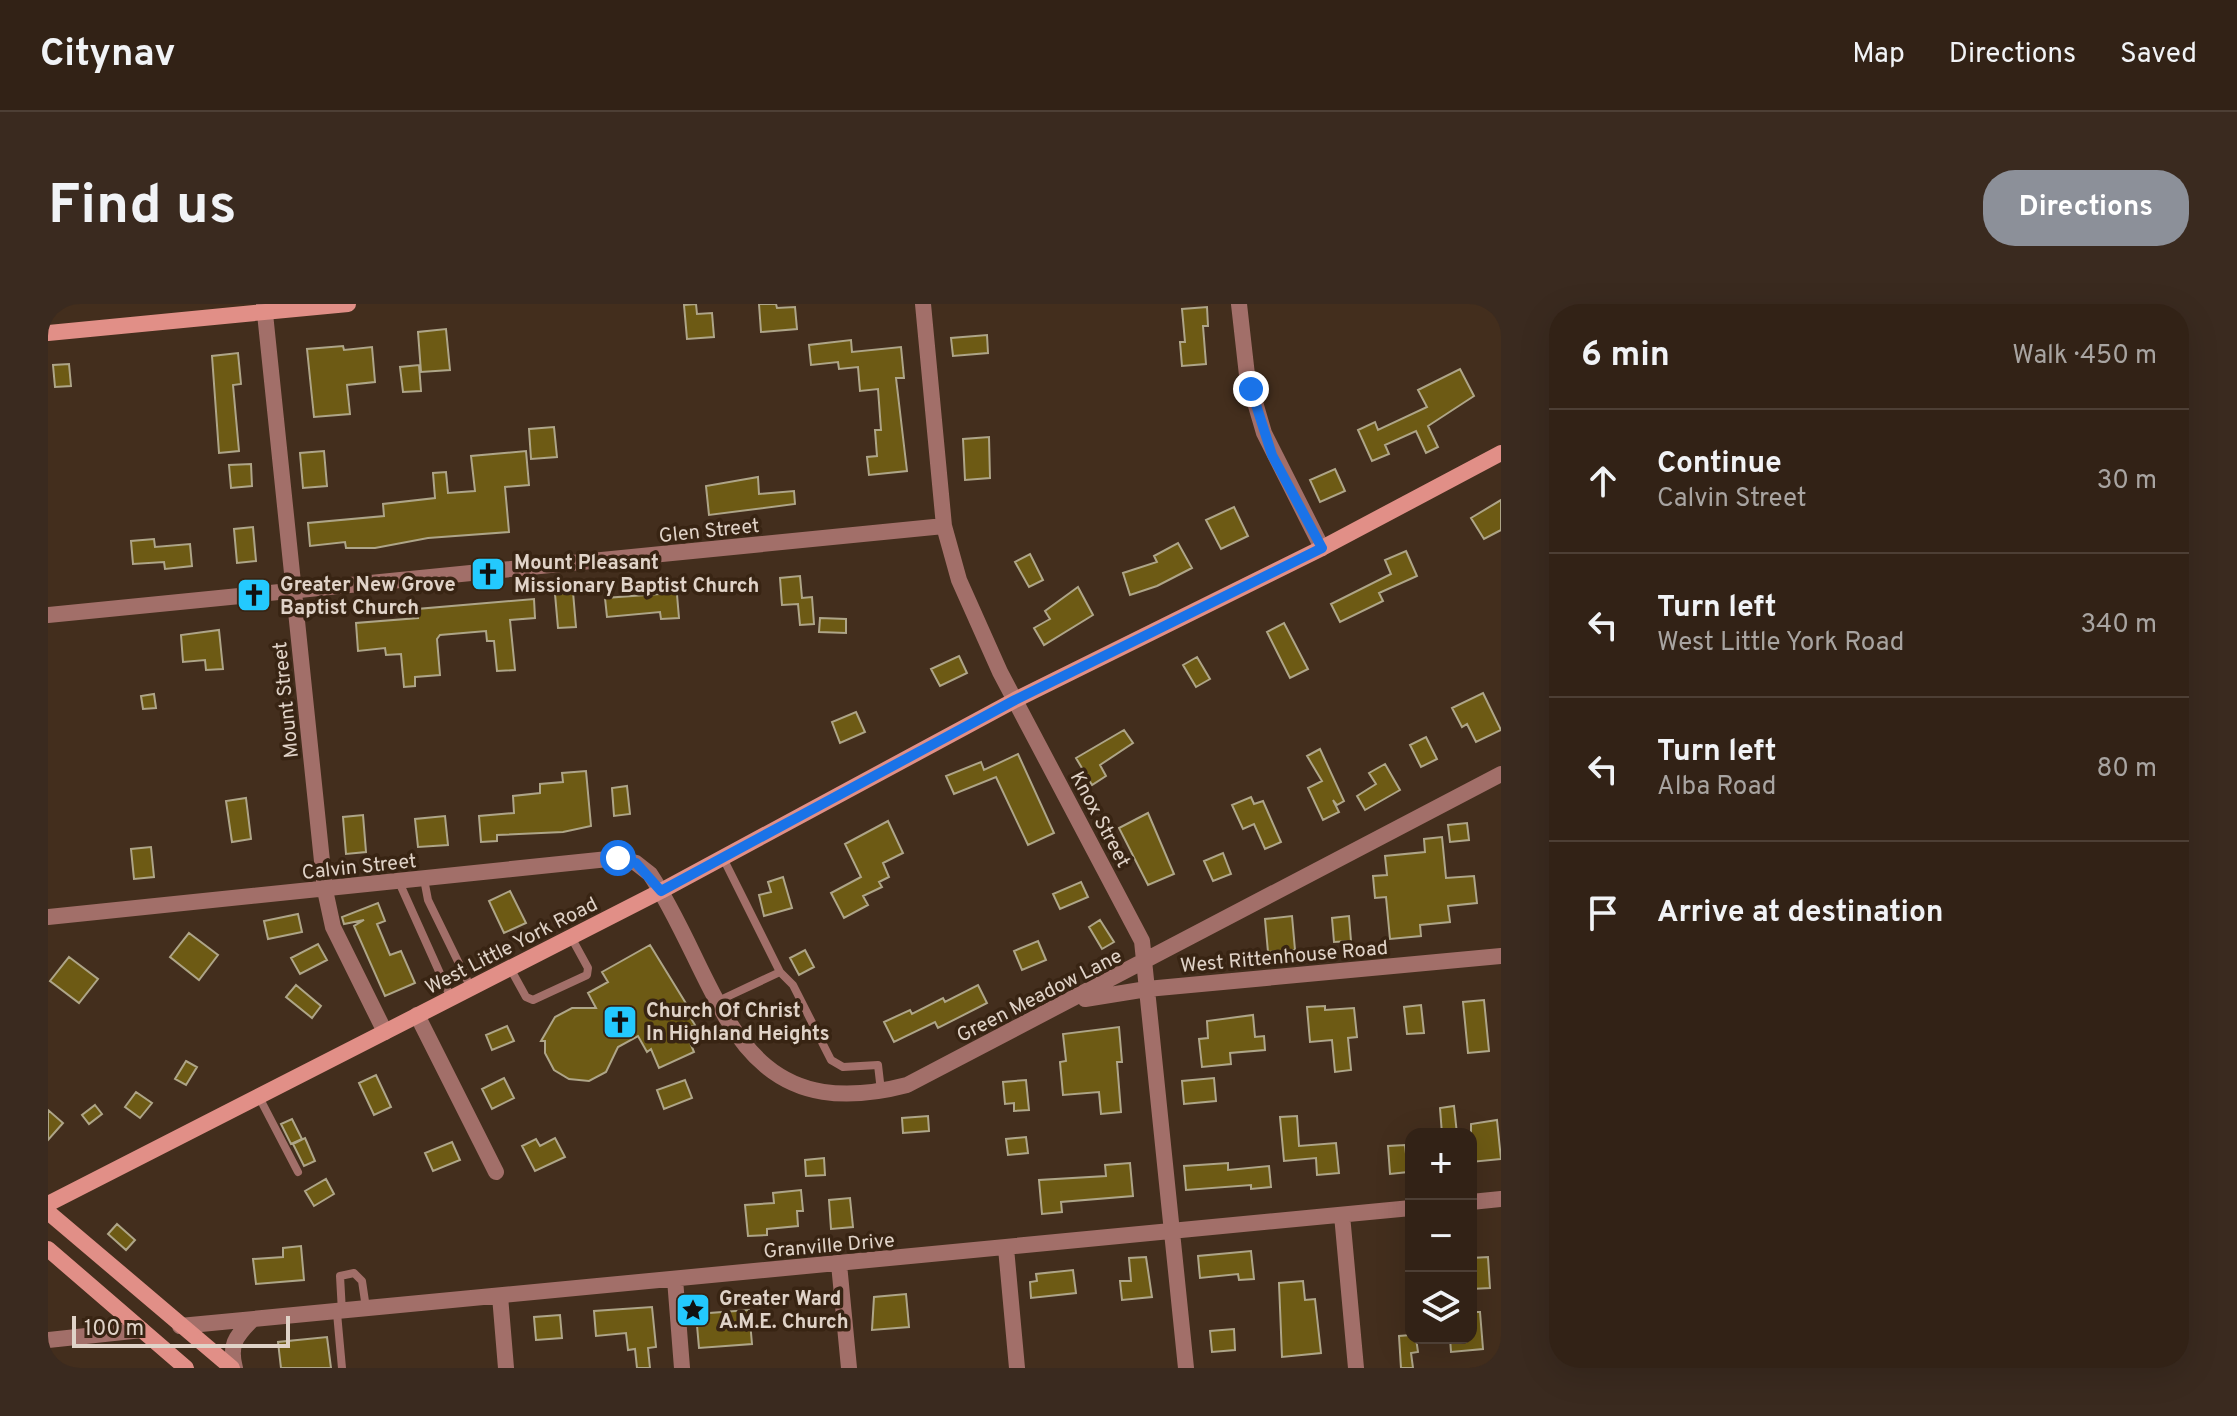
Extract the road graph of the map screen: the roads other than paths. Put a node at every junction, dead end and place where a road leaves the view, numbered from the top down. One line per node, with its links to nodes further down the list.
1 (348, 304): 4 (street)
2 (923, 304): 7 (street, Knox Street)
3 (1239, 304): 8 (street)
4 (264, 308): 5 (street); 9 (street, Mount Street)
5 (48, 333)
6 (1501, 453): 8 (street, West Little York Road)
7 (944, 526): 9 (street, Glen Street); 11 (street, Knox Street)
8 (1322, 548): 11 (street, West Little York Road)
9 (294, 591): 10 (street, Glen Street); 16 (street, Mount Street)
10 (48, 615)
11 (1015, 700): 13 (street, West Little York Road); 21 (street, Knox Street)
12 (1501, 774): 21 (street, Green Meadow Lane)
13 (722, 858): 17 (street, West Little York Road); 23 (lane)
14 (424, 879): 15 (street, Calvin Street); 17 (street, Calvin Street); 24 (lane)
15 (399, 882): 16 (street, Calvin Street); 26 (lane)
16 (325, 890): 18 (street, Calvin Street); 30 (street, Mount Street)
17 (661, 891): 19 (street, West Little York Road); 28 (street, Green Meadow Lane)
18 (48, 917)
19 (571, 937): 22 (street, West Little York Road); 22 (lane)
20 (1501, 956): 25 (street, West Rittenhouse Road)
21 (1144, 963): 25 (street, Knox Street); 27 (street, Green Meadow Lane)
22 (510, 968): 24 (street, West Little York Road)
23 (780, 972): 28 (lane); 31 (lane)
24 (471, 988): 26 (street, West Little York Road)
25 (1147, 989): 27 (street, West Rittenhouse Road); 41 (street, Knox Street)
26 (451, 998): 29 (street, West Little York Road)
27 (1071, 1001): 31 (street, Green Meadow Lane)
28 (715, 1002): 31 (street, Green Meadow Lane)
29 (417, 1015): 30 (street, West Little York Road); 34 (street)
30 (385, 1032): 32 (street, West Little York Road)
31 (881, 1091)
32 (259, 1096): 33 (lane); 37 (street, West Little York Road)
33 (298, 1172)
34 (496, 1172)
35 (1501, 1199): 36 (street)
36 (1477, 1201)
37 (48, 1204)
38 (1405, 1209): 40 (street, Granville Drive)
39 (48, 1212): 51 (street)
40 (1342, 1215): 41 (street, Granville Drive); 64 (street)
41 (1171, 1231): 42 (street, Granville Drive); 63 (street, Knox Street)
42 (1006, 1248): 44 (street, Granville Drive); 62 (street)
43 (49, 1252): 47 (street)
44 (839, 1264): 45 (street, Granville Drive); 61 (street)
45 (675, 1279): 46 (street, Granville Drive); 60 (street)
46 (500, 1296): 48 (street, Granville Drive); 59 (street)
47 (115, 1306): 52 (street); 53 (street)
48 (366, 1310): 49 (street, Granville Drive); 49 (lane)
49 (340, 1312): 50 (street, Granville Drive); 58 (lane)
50 (251, 1321): 51 (street, Granville Drive); 57 (street)
51 (180, 1326): 57 (street)
52 (142, 1330): 53 (street); 55 (street)
53 (93, 1335): 54 (street)
54 (48, 1340)
55 (167, 1360): 56 (street)
56 (186, 1368)
57 (234, 1368)
58 (342, 1368)
59 (506, 1368)
60 (682, 1368)
61 (849, 1368)
62 (1017, 1368)
63 (1186, 1368)
64 (1356, 1368)

